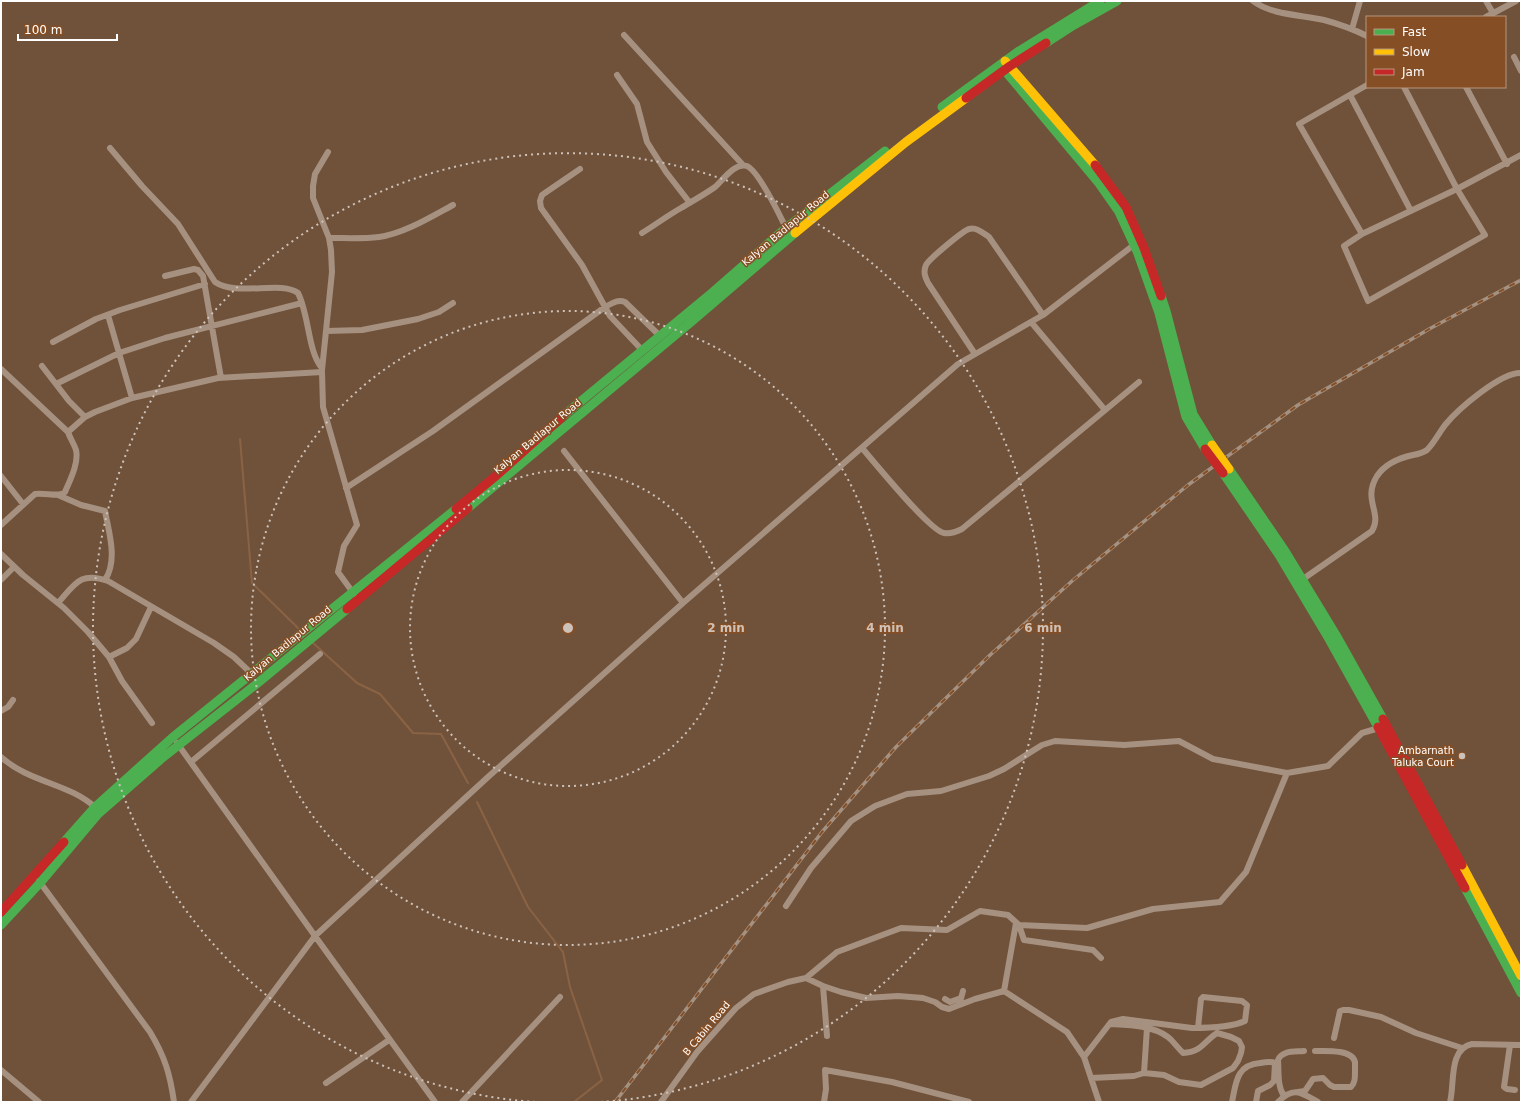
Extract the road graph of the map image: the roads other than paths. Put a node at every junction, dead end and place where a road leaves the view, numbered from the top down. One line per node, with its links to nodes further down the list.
1 (1117, 1): 6 (main road, Kalyan Badlapur Road)
2 (1253, 1): 9 (street)
3 (1360, 1): 9 (street)
4 (1486, 1): 7 (street)
5 (1516, 1): 7 (street)
6 (1104, 3): 13 (main road, Kalyan Badlapur Road)
7 (1493, 13): 8 (street)
8 (1488, 16)
9 (1352, 29): 11 (street)
10 (624, 35): 24 (street)
11 (1366, 36)
12 (1514, 57): 14 (street)
13 (1005, 66): 29 (main road, Kalyan Badlapur Road); 35 (main road)
14 (1521, 71)
15 (617, 75): 27 (street)
16 (1366, 86): 19 (street)
17 (1405, 88): 26 (street)
18 (1467, 88): 23 (street)
19 (1350, 95): 30 (street); 33 (street)
20 (110, 148): 38 (street)
21 (328, 152): 34 (street)
22 (1521, 155): 23 (street)
23 (1507, 164): 26 (street)
24 (744, 166): 27 (street); 31 (street)
25 (580, 169): 40 (street)
26 (1457, 189): 30 (street); 33 (street)
27 (690, 203): 32 (street)
28 (453, 205): 34 (street)
29 (820, 208): 31 (main road, Kalyan Badlapur Road); 46 (main road, Kalyan Badlapur Road)
30 (1411, 211): 33 (street)
31 (786, 228): 46 (main road, Kalyan Badlapur Road)
32 (642, 233)
33 (1362, 234)
34 (329, 238): 45 (street)
35 (1138, 243): 42 (street); 66 (main road, bridge)
36 (165, 276): 37 (street)
37 (205, 284): 41 (street); 44 (street)
38 (302, 303): 44 (street); 53 (street)
39 (453, 303): 45 (street)
40 (605, 307): 46 (street); 48 (street); 68 (street)
41 (108, 315): 47 (street); 49 (street)
42 (1044, 315): 43 (street); 50 (street)
43 (1031, 322): 50 (street); 61 (street)
44 (212, 327): 49 (street); 55 (street)
45 (326, 331): 53 (street)
46 (663, 339): 48 (main road, Kalyan Badlapur Road); 59 (main road, Kalyan Badlapur Road)
47 (53, 342)
48 (642, 350): 58 (main road, Kalyan Badlapur Road)
49 (119, 353): 57 (street); 60 (street)
50 (975, 354): 64 (street)
51 (42, 366): 57 (street)
52 (1, 369): 63 (street)
53 (322, 370): 55 (street); 68 (street)
54 (1521, 373): 75 (street)
55 (221, 378): 60 (street)
56 (1139, 382): 61 (street)
57 (56, 384): 62 (street)
58 (600, 385): 59 (main road); 71 (main road, Kalyan Badlapur Road)
59 (606, 392): 71 (main road, Kalyan Badlapur Road)
60 (132, 398): 62 (street)
61 (1105, 410): 64 (street)
62 (85, 417): 63 (street)
63 (68, 432): 69 (street)
64 (862, 448): 80 (street)
65 (564, 451): 80 (street)
66 (1226, 471): 75 (main road); 90 (main road)
67 (1, 476): 70 (street)
68 (346, 488): 78 (street)
69 (58, 495): 70 (street); 77 (street)
70 (23, 504): 72 (street)
71 (464, 506): 78 (main road, Kalyan Badlapur Road)
72 (1, 525)
73 (1, 554): 74 (street)
74 (14, 567): 76 (street); 79 (street)
75 (1303, 579): 90 (main road)
76 (1, 580)
77 (105, 580): 79 (street); 81 (street)
78 (355, 595): 82 (main road, Kalyan Badlapur Road)
79 (58, 603): 84 (street)
80 (683, 603): 102 (street)
81 (151, 607): 84 (street); 85 (street)
82 (301, 640): 85 (main road, Kalyan Badlapur Road); 86 (main road, Kalyan Badlapur Road)
83 (320, 654): 94 (street)
84 (109, 657): 89 (street)
85 (252, 674): 86 (street); 91 (main road, Kalyan Badlapur Road)
86 (259, 682): 92 (main road, Kalyan Badlapur Road)
87 (14, 700): 88 (street)
88 (1, 711)
89 (152, 722)
90 (1382, 726): 95 (street); 104 (main road); 109 (main road)
91 (173, 737): 92 (street); 96 (main road, Kalyan Badlapur Road)
92 (179, 745): 94 (street); 96 (main road, Kalyan Badlapur Road)
93 (1, 757): 96 (street)
94 (192, 762): 102 (street)
95 (1287, 773): 98 (street); 100 (street)
96 (98, 810): 97 (main road, Kalyan Badlapur Road)
97 (37, 879): 99 (main road, Kalyan Badlapur Road); 101 (main road, Kalyan Badlapur Road); 134 (street)
98 (786, 906)
99 (1, 911)
100 (1018, 924): 103 (street); 105 (street); 108 (street)
101 (1, 925)
102 (315, 936): 119 (street); 135 (street)
103 (1101, 958)
104 (1521, 976)
105 (806, 978): 106 (street); 138 (street, B Cabin Road)
106 (823, 986): 113 (street); 117 (street)
107 (963, 991): 111 (street)
108 (1004, 991): 113 (street); 125 (street)
109 (1521, 993)
110 (560, 997): 137 (street)
111 (961, 998): 112 (street); 113 (street)
112 (945, 999)
113 (959, 1005)
114 (1110, 1024): 115 (street); 116 (street); 125 (street)
115 (1148, 1028): 127 (street); 127 (street)
116 (1198, 1028): 116 (street)
117 (827, 1036)
118 (1334, 1038): 122 (street)
119 (389, 1040): 129 (street); 136 (street)
120 (1510, 1045): 121 (street); 122 (street); 130 (street)
121 (1521, 1045)
122 (1462, 1048): 146 (street)
123 (1304, 1051): 132 (street)
124 (1315, 1051): 131 (street)
125 (1084, 1057): 128 (street)
126 (1, 1070): 133 (street)
127 (1144, 1073): 128 (street)
128 (1091, 1078): 141 (street)
129 (326, 1082)
130 (1515, 1090)
131 (1298, 1092): 132 (street); 145 (street)
132 (1284, 1096): 144 (street)
133 (40, 1102)
134 (174, 1102)
135 (191, 1102)
136 (435, 1102)
137 (462, 1102)
138 (661, 1102)
139 (824, 1102): 140 (street)
140 (969, 1102)
141 (1099, 1102)
142 (1232, 1102): 143 (street)
143 (1256, 1102)
144 (1278, 1102)
145 (1318, 1102)
146 (1450, 1102)

